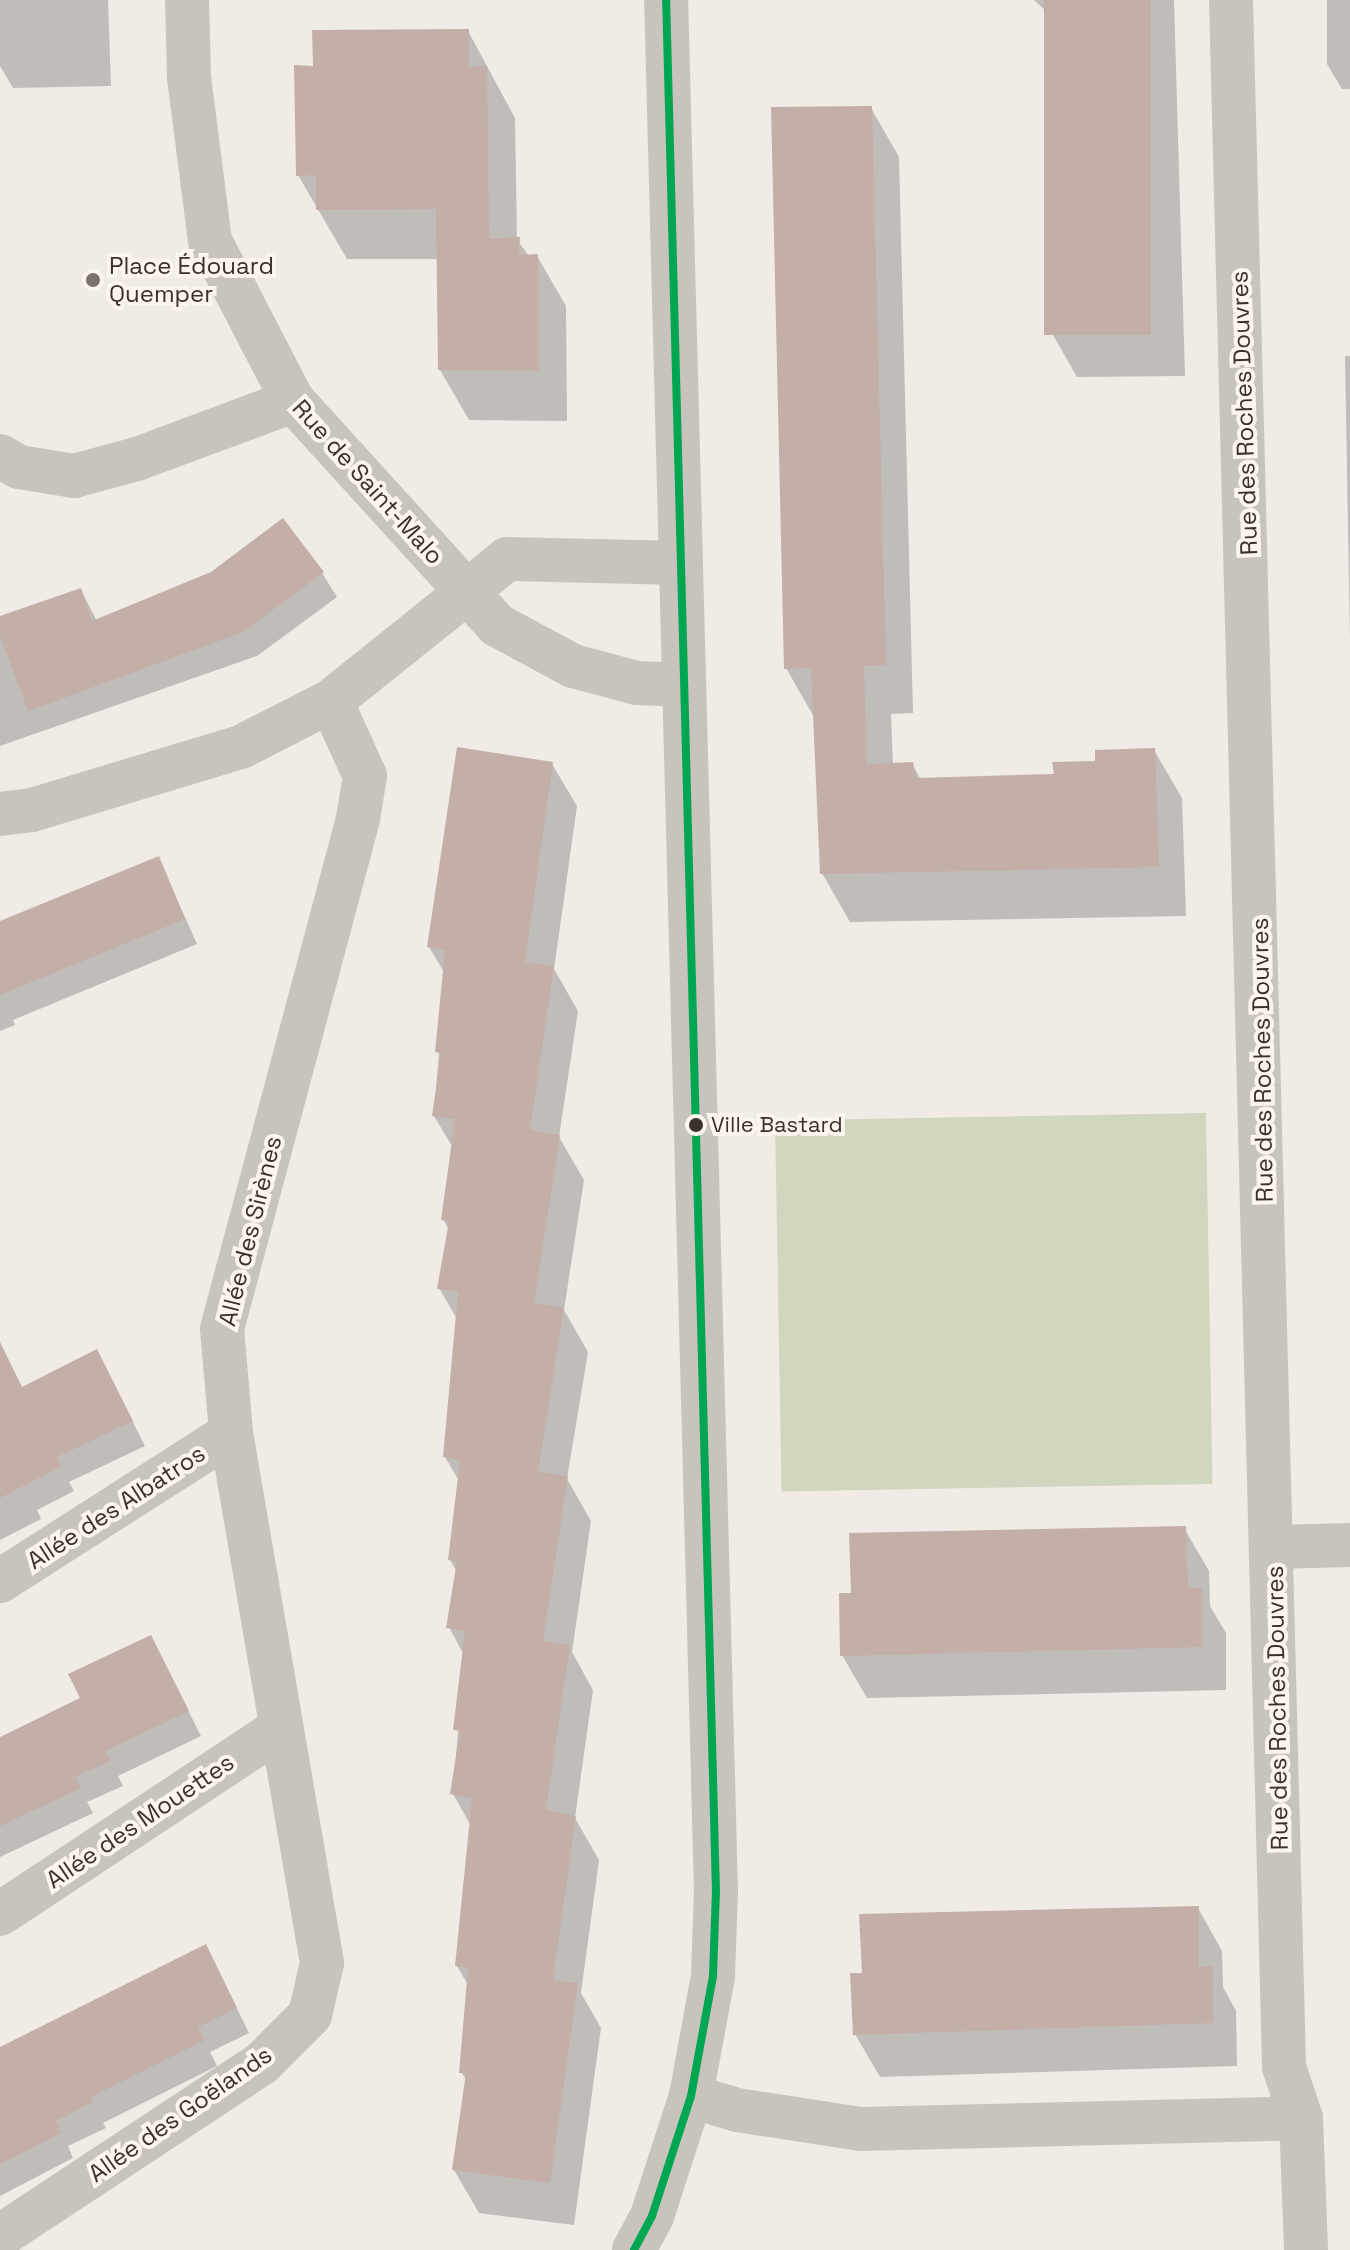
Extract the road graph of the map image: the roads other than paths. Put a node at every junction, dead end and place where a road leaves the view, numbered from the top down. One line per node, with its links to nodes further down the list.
1 (187, 0): 4 (street, Rue de Saint-Malo)
2 (666, 0): 6 (street)
3 (1231, 0): 13 (street, Rue des Roches Douvres)
4 (293, 401): 5 (street); 7 (street, Rue de Saint-Malo)
5 (0, 456)
6 (681, 563): 7 (street); 8 (street)
7 (467, 592): 8 (street, Rue de Saint-Malo); 9 (street)
8 (684, 685): 18 (street)
9 (331, 701): 10 (street); 11 (street, Allée des Sirènes)
10 (0, 814)
11 (231, 1433): 14 (street, Allée des Albatros); 15 (street, Allée des Sirènes)
12 (1350, 1545): 13 (street)
13 (1274, 1547): 19 (street, Rue des Roches Douvres)
14 (0, 1581)
15 (281, 1728): 16 (street, Allée des Mouettes); 17 (street, Allée des Sirènes)
16 (0, 1914)
17 (322, 1963): 20 (street, Allée des Goëlands)
18 (691, 2096): 19 (street); 21 (street)
19 (1301, 2118): 22 (street, Rue des Roches Douvres)
20 (0, 2236)
21 (634, 2250)
22 (1306, 2250)

